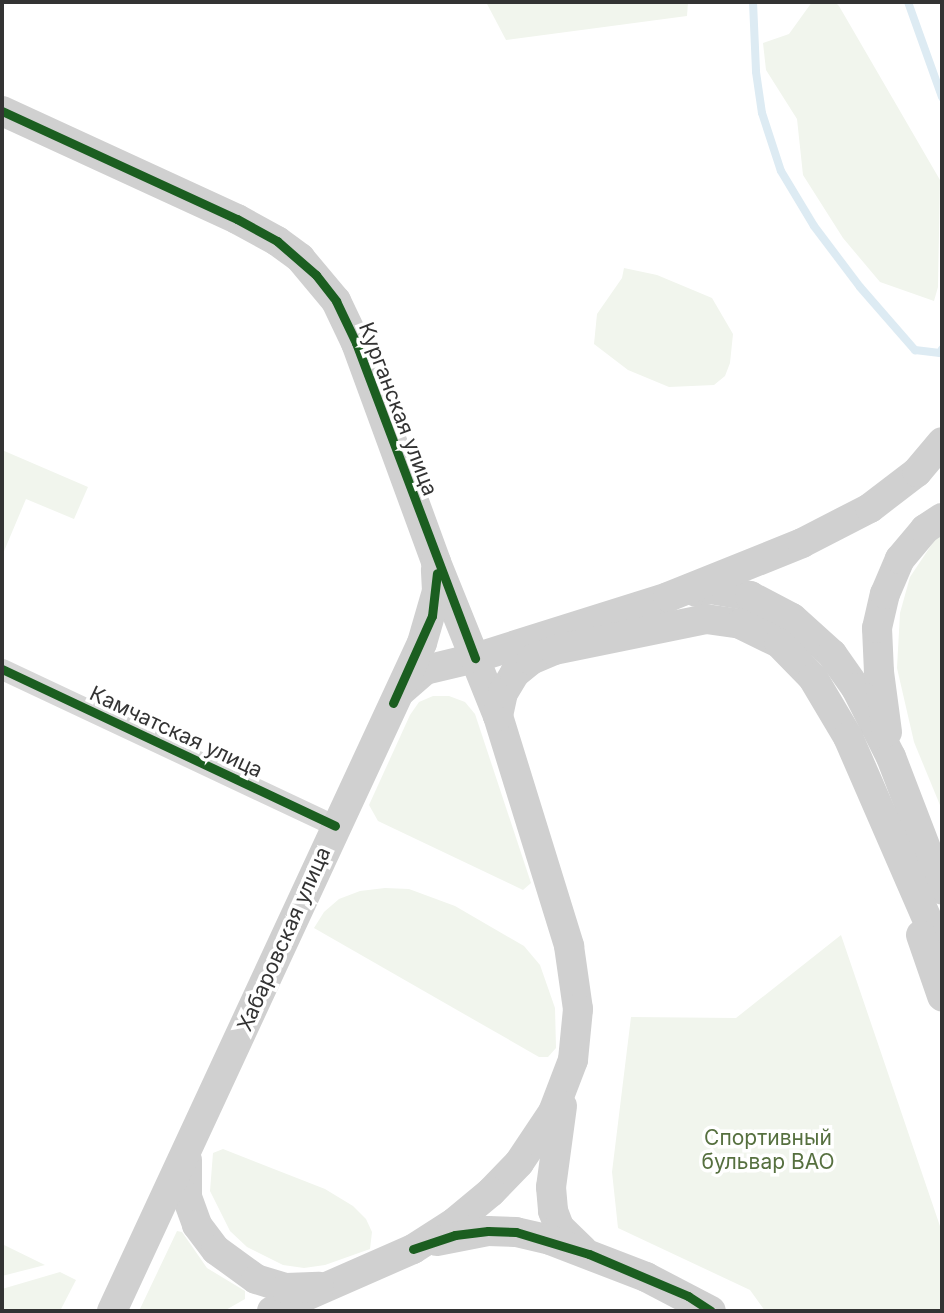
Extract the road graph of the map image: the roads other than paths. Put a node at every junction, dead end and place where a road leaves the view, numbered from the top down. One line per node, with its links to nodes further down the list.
1 (2, 111): 4 (main road, Курганская улица)
2 (942, 442): 5 (main road)
3 (942, 518): 10 (main road)
4 (436, 562): 6 (main road, Курганская улица); 8 (main road, Хабаровская улица)
5 (668, 597): 6 (main road); 10 (main road)
6 (475, 658): 8 (main road); 9 (main road, Курганская улица)
7 (2, 669): 12 (street, Камчатская улица)
8 (394, 704): 12 (main road, Хабаровская улица)
9 (498, 716): 11 (main road); 16 (main road)
10 (891, 757): 13 (main road)
11 (870, 789): 14 (main road); 15 (main road)
12 (335, 826): 17 (main road, Хабаровская улица)
13 (942, 890)
14 (942, 953)
15 (942, 996)
16 (565, 1084): 18 (main road); 19 (main road)
17 (193, 1139): 20 (main road); 21 (main road, Хабаровская улица)
18 (413, 1249): 19 (main road); 20 (main road)
19 (589, 1254): 23 (main road)
20 (337, 1283): 22 (main road)
21 (112, 1311)
22 (272, 1311)
23 (711, 1311)

